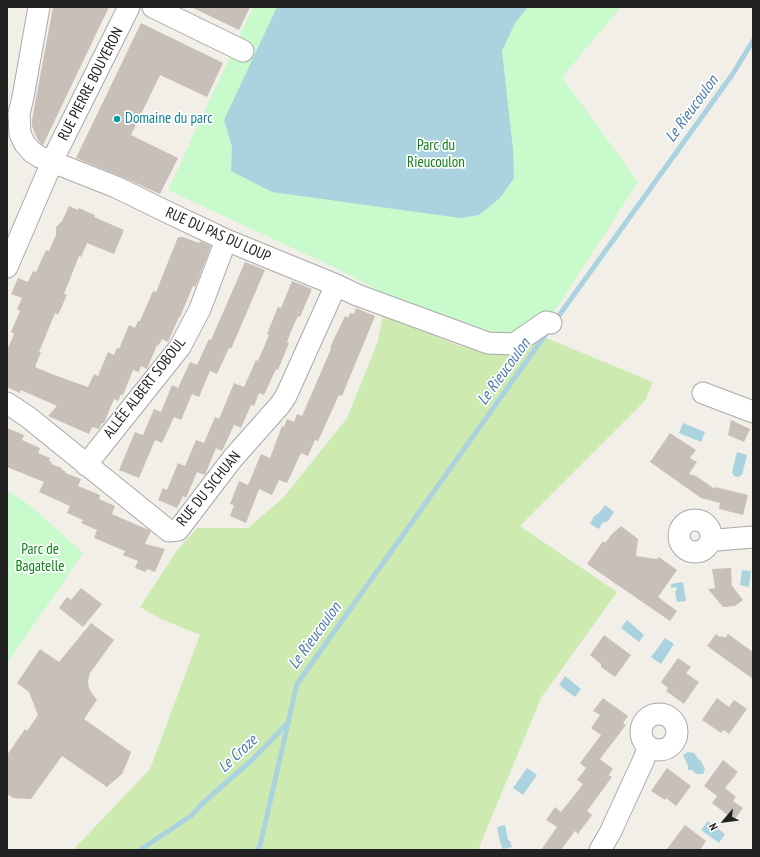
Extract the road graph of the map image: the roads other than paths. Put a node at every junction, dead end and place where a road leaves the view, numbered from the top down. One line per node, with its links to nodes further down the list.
1 (39, 7): 5 (street, RUE DU PAS DU LOUP)
2 (130, 7): 5 (street, RUE PIERRE BOUYERON)
3 (153, 7): 4 (street)
4 (243, 51)
5 (52, 162): 6 (street, RUE DU PAS DU LOUP); 7 (street, RUE PIERRE BOUYERON)
6 (226, 240): 8 (street, RUE DU PAS DU LOUP); 13 (street, ALLÉE ALBERT SOBOUL)
7 (7, 267)
8 (336, 285): 9 (street, RUE DU PAS DU LOUP); 13 (street, RUE DU SICHUAN)
9 (548, 323)
10 (704, 393): 12 (street)
11 (7, 404): 13 (street, RUE DU SICHUAN)
12 (753, 412)
13 (86, 465)
14 (753, 537): 15 (street)
15 (712, 538)
16 (648, 747): 17 (street)
17 (600, 850)

